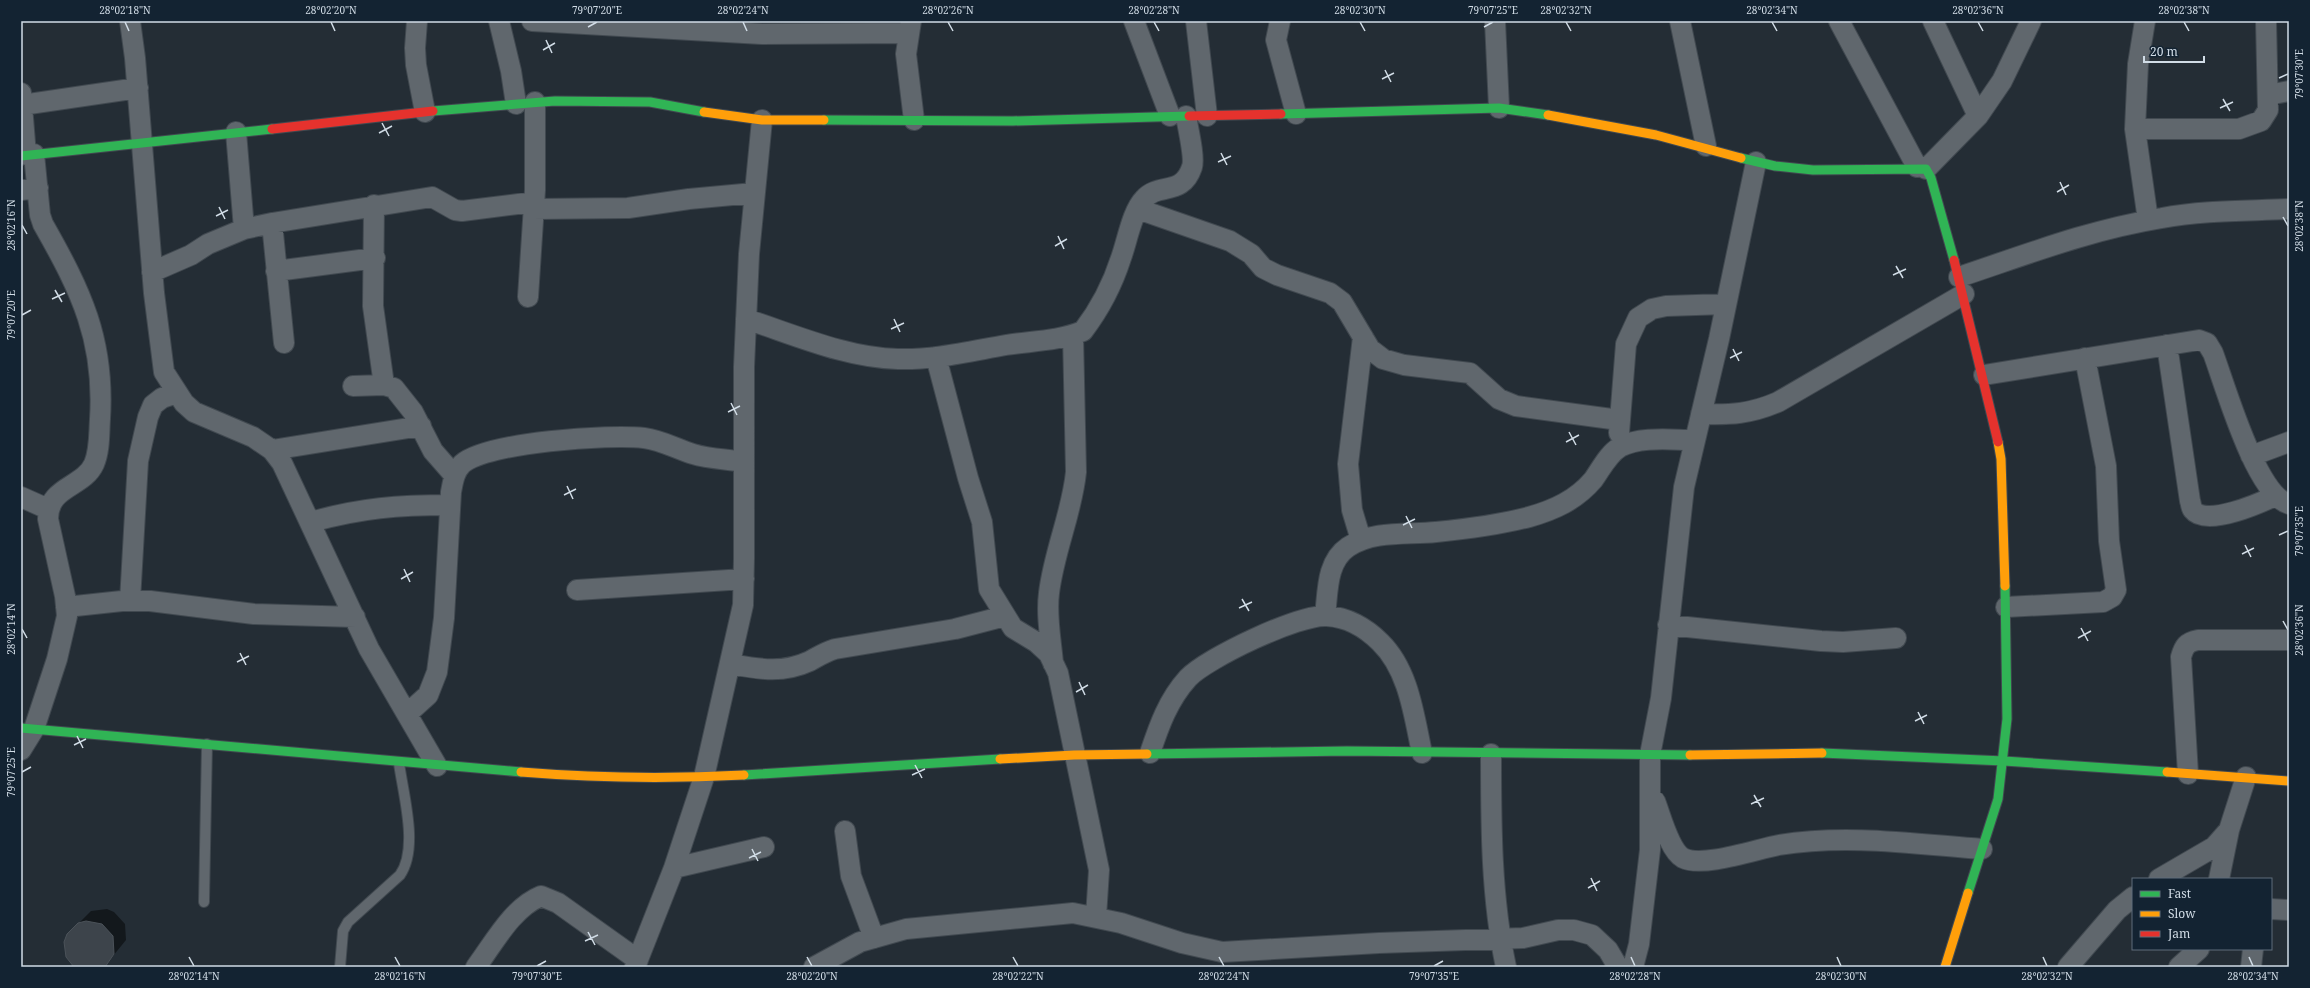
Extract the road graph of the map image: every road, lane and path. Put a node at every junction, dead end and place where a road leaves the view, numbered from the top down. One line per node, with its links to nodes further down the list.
1 (130, 21): 17 (street)
2 (417, 21): 23 (street)
3 (500, 21): 21 (street)
4 (532, 21): 15 (street)
5 (1134, 21): 25 (street)
6 (1196, 21): 26 (street)
7 (1280, 21): 24 (street)
8 (1496, 21): 22 (street)
9 (1680, 21): 33 (street)
10 (1839, 21): 36 (street)
11 (1933, 21): 27 (street)
12 (2031, 21): 27 (street)
13 (2145, 21): 30 (street)
14 (2266, 21): 19 (street)
15 (828, 27): 16 (street)
16 (909, 27): 29 (street)
17 (138, 88): 20 (street); 32 (street)
18 (2289, 91): 19 (street)
19 (2268, 96): 30 (street)
20 (22, 99): 34 (street)
21 (525, 103): 23 (street); 28 (street); 40 (street)
22 (1499, 108): 24 (street); 33 (street)
23 (425, 112): 31 (street)
24 (1296, 114): 26 (street)
25 (1178, 116): 26 (street); 29 (street); 41 (street)
26 (1207, 116)
27 (1978, 116): 36 (street)
28 (762, 120): 29 (street); 38 (street)
29 (914, 120)
30 (2136, 129): 43 (street)
31 (236, 132): 32 (street); 45 (street)
32 (142, 144): 34 (street); 48 (street)
33 (1706, 146): 35 (street)
34 (27, 155): 37 (street)
35 (1756, 162): 36 (street); 51 (street)
36 (1921, 168): 49 (street)
37 (29, 189): 76 (street)
38 (754, 194): 40 (street); 52 (street)
39 (374, 205): 40 (street); 44 (street); 46 (street)
40 (534, 205): 50 (street)
41 (1138, 209): 53 (street); 54 (street)
42 (2289, 209): 43 (street)
43 (2148, 220): 49 (street)
44 (272, 223): 45 (street); 47 (street)
45 (244, 229): 48 (street)
46 (375, 258): 47 (street); 60 (street)
47 (276, 271): 55 (street)
48 (152, 272): 62 (street)
49 (1961, 286): 59 (street); 63 (street)
50 (528, 297)
51 (1726, 304): 63 (street); 64 (street)
52 (746, 319): 57 (street); 71 (street)
53 (1073, 335): 57 (street); 90 (street)
54 (1363, 337): 64 (street); 78 (street)
55 (284, 343)
56 (2167, 345): 58 (street); 70 (street); 74 (street)
57 (936, 357): 84 (street)
58 (2085, 358): 59 (street); 83 (street)
59 (1984, 375): 83 (street)
60 (384, 385): 61 (street); 65 (street)
61 (353, 386)
62 (177, 393): 69 (street); 81 (street)
63 (1701, 414): 66 (street)
64 (1619, 420): 68 (street)
65 (421, 426): 69 (street); 72 (street)
66 (1694, 440): 68 (street); 87 (street)
67 (2289, 442): 70 (street)
68 (1619, 448): 78 (street)
69 (272, 450): 77 (street)
70 (2251, 456): 74 (street)
71 (744, 462): 72 (street); 79 (street)
72 (454, 475): 75 (street)
73 (21, 497): 76 (street)
74 (2282, 500)
75 (450, 504): 77 (street); 92 (street)
76 (48, 509): 82 (street)
77 (311, 522): 86 (street)
78 (1361, 540): 85 (street)
79 (744, 579): 80 (street); 91 (street)
80 (577, 590)
81 (130, 601): 82 (street); 86 (street)
82 (66, 607): 93 (street)
83 (2006, 607): 101 (street)
84 (1005, 616): 90 (street); 91 (street)
85 (1325, 616): 96 (street); 97 (street)
86 (355, 617): 92 (street)
87 (1668, 625): 88 (street); 100 (street)
88 (1896, 638)
89 (2289, 640): 104 (street)
90 (1053, 663): 99 (street)
91 (730, 664): 105 (street)
92 (407, 714): 103 (street)
93 (27, 729): 94 (street); 95 (street)
94 (207, 744): 102 (street); 117 (lane)
95 (21, 750)
96 (1150, 753): 97 (street); 99 (street)
97 (1422, 753): 98 (street)
98 (1491, 754): 100 (street); 122 (street)
99 (1074, 755): 105 (street); 120 (street)
100 (1650, 755): 101 (street); 108 (street)
101 (2004, 761): 104 (street); 112 (street)
102 (399, 763): 103 (street); 126 (lane)
103 (437, 766): 105 (street)
104 (2188, 774): 106 (street)
105 (704, 777): 113 (street)
106 (2246, 777): 107 (street); 109 (street)
107 (2289, 782)
108 (1650, 788): 112 (street); 131 (street)
109 (2229, 830): 114 (street); 115 (street)
110 (845, 831): 121 (street)
111 (764, 847): 113 (street)
112 (1982, 849): 132 (street)
113 (674, 868): 125 (street)
114 (2162, 878)
115 (2219, 878)
116 (2132, 898): 133 (street)
117 (204, 902)
118 (2272, 909): 119 (street)
119 (2289, 910)
120 (1096, 917): 121 (street); 122 (street)
121 (874, 938): 128 (street)
122 (1500, 939): 129 (street); 130 (street)
123 (2198, 950): 134 (street)
124 (2253, 950): 135 (street)
125 (637, 964): 127 (street)
126 (340, 967)
127 (476, 967)
128 (814, 967)
129 (1506, 967)
130 (1618, 967)
131 (1633, 967)
132 (1945, 967)
133 (2068, 967)
134 (2179, 967)
135 (2250, 967)

